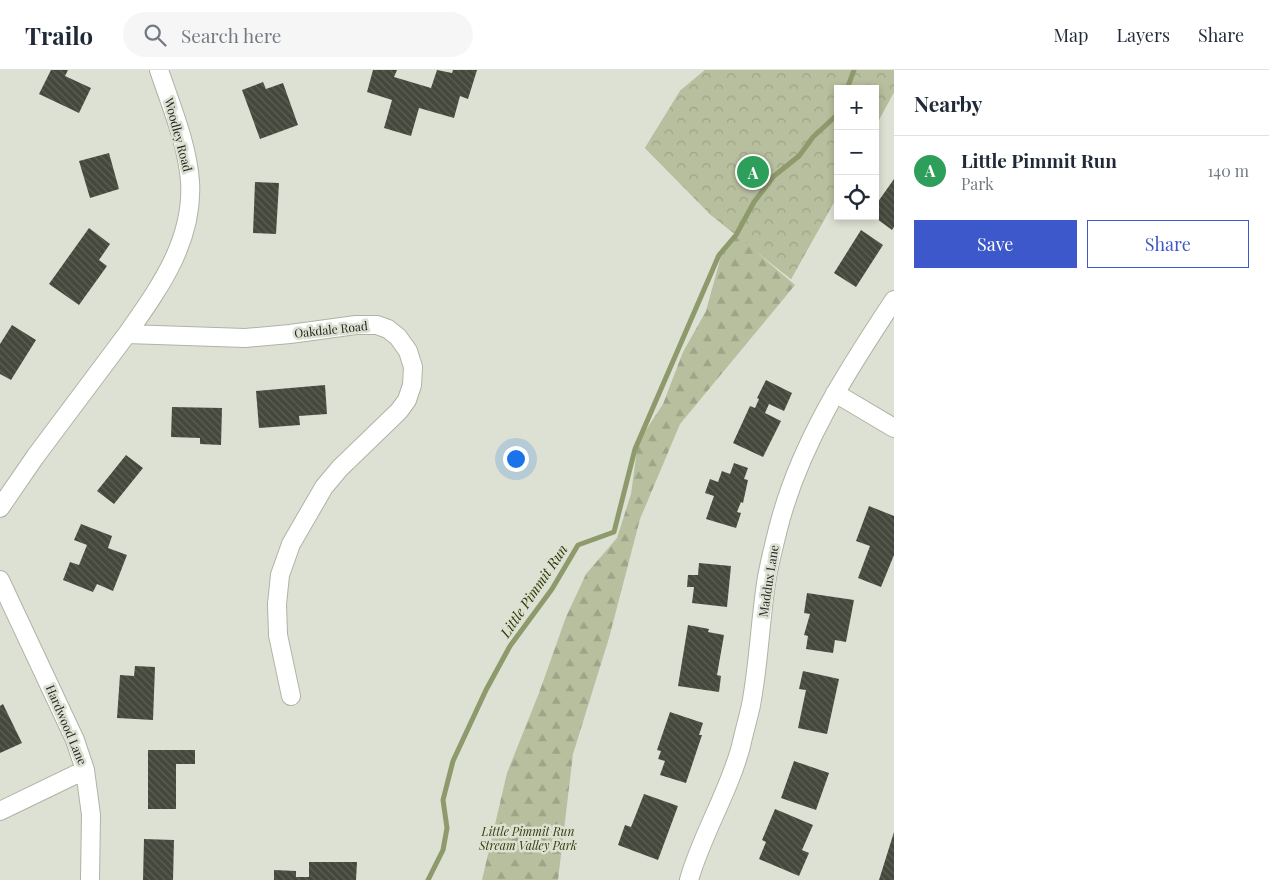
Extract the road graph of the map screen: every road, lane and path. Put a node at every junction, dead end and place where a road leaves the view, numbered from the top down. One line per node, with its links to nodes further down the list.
1 (160, 70): 3 (street, Woodley Road)
2 (894, 300): 4 (street, Maddux Lane)
3 (127, 334): 6 (street); 8 (street, Oakdale Road)
4 (835, 393): 5 (street); 12 (street, Maddux Lane)
5 (894, 428)
6 (0, 508)
7 (0, 580): 9 (street, Hardwood Lane)
8 (291, 696)
9 (85, 770): 10 (street); 11 (street, Hardwood Lane)
10 (0, 811)
11 (90, 880)
12 (689, 880)

